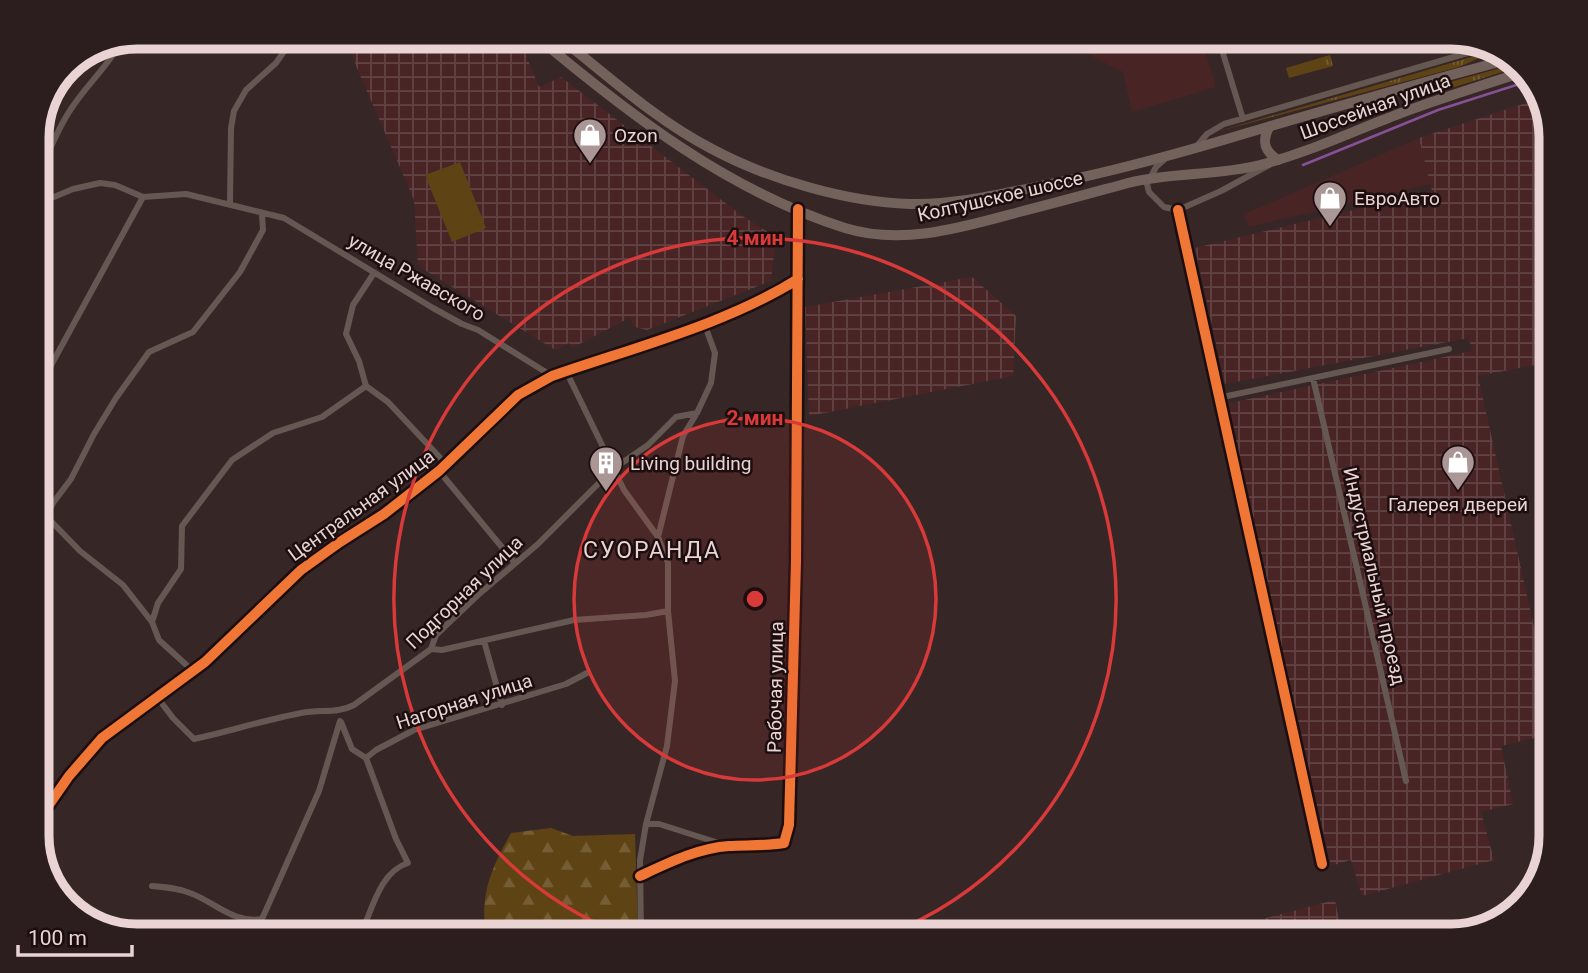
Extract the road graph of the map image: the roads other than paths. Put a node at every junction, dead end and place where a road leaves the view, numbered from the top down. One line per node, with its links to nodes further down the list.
1 (286, 49): 20 (street)
2 (552, 49): 21 (main road, Колтушское шоссе)
3 (574, 49): 15 (main road, Колтушское шоссе)
4 (1222, 49): 9 (street)
5 (115, 52): 12 (street)
6 (1472, 52): 9 (street)
7 (1497, 62): 10 (main road, Шоссейная улица)
8 (1513, 75): 16 (main road, Шоссейная улица)
9 (1243, 118): 13 (street)
10 (1270, 126): 13 (main road, Колтушское шоссе); 16 (main road)
11 (49, 137): 12 (street)
12 (53, 140): 14 (street)
13 (1195, 148): 15 (main road, Колтушское шоссе)
14 (49, 150)
15 (1167, 157): 17 (street)
16 (1278, 160): 17 (main road, Колтушское шоссе); 22 (street)
17 (1148, 179): 21 (main road, Колтушское шоссе); 22 (street)
18 (143, 197): 19 (street); 20 (street, улица Ржавского); 28 (street)
19 (49, 199)
20 (230, 204): 23 (street, улица Ржавского)
21 (798, 209): 25 (main road)
22 (1178, 210): 33 (street)
23 (262, 214): 24 (street, улица Ржавского); 38 (street)
24 (374, 273): 30 (street, улица Ржавского); 32 (street)
25 (798, 279): 26 (main road, Центральная улица); 57 (street, Рабочая улица)
26 (704, 323): 29 (main road, Центральная улица); 34 (street)
27 (1449, 349): 31 (street)
28 (49, 369)
29 (566, 371): 30 (main road, Центральная улица); 36 (street)
30 (552, 376): 35 (main road, Центральная улица)
31 (1313, 378): 33 (street); 54 (street, Индустриальный проезд)
32 (366, 386): 35 (street); 44 (street)
33 (1218, 398): 58 (street)
34 (697, 413): 36 (street, Подгорная улица); 41 (street)
35 (443, 467): 42 (street); 47 (main road, Центральная улица)
36 (613, 469): 41 (street); 42 (street, Подгорная улица)
37 (49, 498): 38 (street)
38 (53, 503): 39 (street)
39 (49, 512)
40 (49, 519): 44 (street)
41 (658, 537): 43 (street)
42 (515, 563): 46 (street, Подгорная улица)
43 (668, 611): 45 (street); 56 (street)
44 (152, 622): 47 (street)
45 (484, 641): 46 (street); 50 (street)
46 (431, 649): 51 (street, Подгорная улица)
47 (193, 671): 49 (main road, Центральная улица)
48 (587, 673): 50 (street, Нагорная улица)
49 (157, 697): 51 (street); 55 (main road, Центральная улица)
50 (502, 705): 53 (street, Нагорная улица)
51 (341, 712): 52 (street)
52 (340, 721): 53 (street); 60 (street)
53 (366, 758): 61 (street)
54 (1406, 781)
55 (49, 797)
56 (646, 824): 57 (street); 59 (street)
57 (727, 846): 59 (street)
58 (1322, 864)
59 (640, 876): 62 (street)
60 (152, 886)
61 (365, 924)
62 (641, 924)

